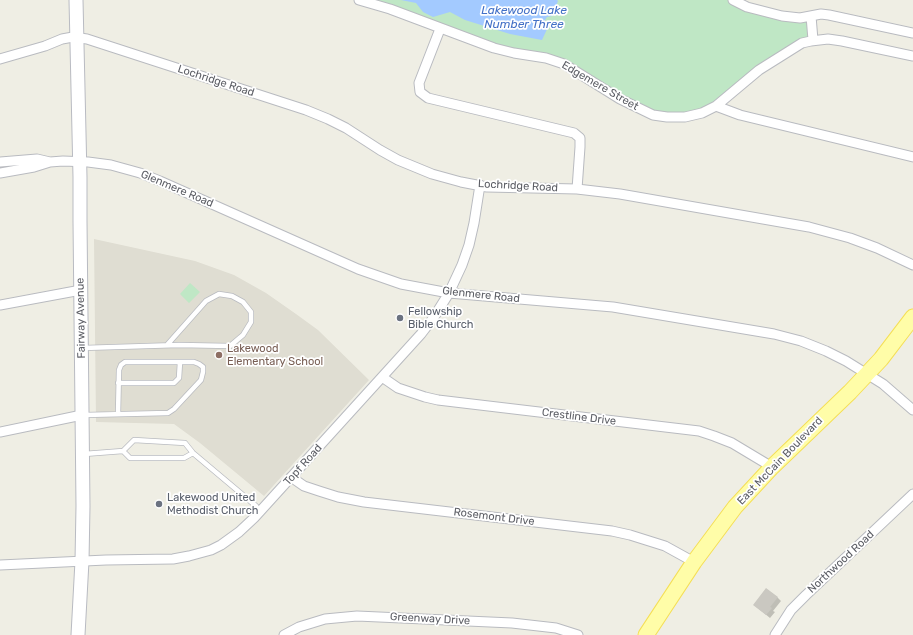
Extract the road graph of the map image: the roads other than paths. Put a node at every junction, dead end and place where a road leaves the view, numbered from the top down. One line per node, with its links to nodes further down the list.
1 (76, 0): 7 (street, Fairway Avenue)
2 (359, 0): 5 (street, Edgemere Street)
3 (733, 0): 4 (street)
4 (811, 16): 6 (street); 8 (street)
5 (440, 29): 11 (street, Edgemere Street); 18 (street)
6 (913, 33)
7 (77, 37): 10 (street, Lochridge Road); 15 (street, Fairway Avenue); 17 (street, Lochridge Road)
8 (813, 40): 9 (street); 11 (street, Edgemere Street)
9 (913, 56)
10 (0, 59)
11 (716, 106): 12 (street)
12 (913, 157)
13 (0, 162): 14 (street, Glenmere Road)
14 (50, 162): 15 (street, Glenmere Road); 16 (street, Glenmere Road)
15 (80, 162): 20 (street, Fairway Avenue); 21 (street, Glenmere Road)
16 (0, 173)
17 (480, 186): 18 (street, Lochridge Road); 21 (street, Topf Road)
18 (577, 189): 19 (street, Lochridge Road)
19 (913, 265)
20 (80, 290): 22 (street); 25 (street, Fairway Avenue)
21 (449, 293): 27 (street, Glenmere Road); 28 (street, Topf Road)
22 (0, 305)
23 (913, 317): 27 (main road, East McCain Boulevard)
24 (167, 345): 24 (lane); 25 (lane)
25 (81, 348): 32 (street, Fairway Avenue)
26 (180, 362): 29 (lane); 29 (lane); 31 (lane)
27 (867, 374): 30 (street, Glenmere Road); 37 (main road, East McCain Boulevard)
28 (382, 377): 37 (street, Crestline Drive); 38 (street, Topf Road)
29 (118, 383): 31 (lane)
30 (913, 410)
31 (118, 414): 32 (lane)
32 (82, 415): 33 (street); 36 (street, Fairway Avenue)
33 (0, 432)
34 (123, 451): 35 (lane); 35 (lane); 36 (lane)
35 (193, 453): 40 (lane)
36 (83, 454): 41 (street, Fairway Avenue)
37 (772, 467): 42 (main road, East McCain Boulevard)
38 (291, 477): 40 (street, Topf Road); 42 (street, Rosemont Drive)
39 (913, 494): 48 (street, Northwood Road)
40 (260, 512): 41 (street, Topf Road)
41 (82, 561): 43 (street, Topf Road); 44 (street, Fairway Avenue)
42 (694, 562): 47 (main road, East McCain Boulevard)
43 (0, 565)
44 (78, 635)
45 (284, 635): 46 (street, Greenway Drive)
46 (578, 635)
47 (646, 635)
48 (775, 635)

